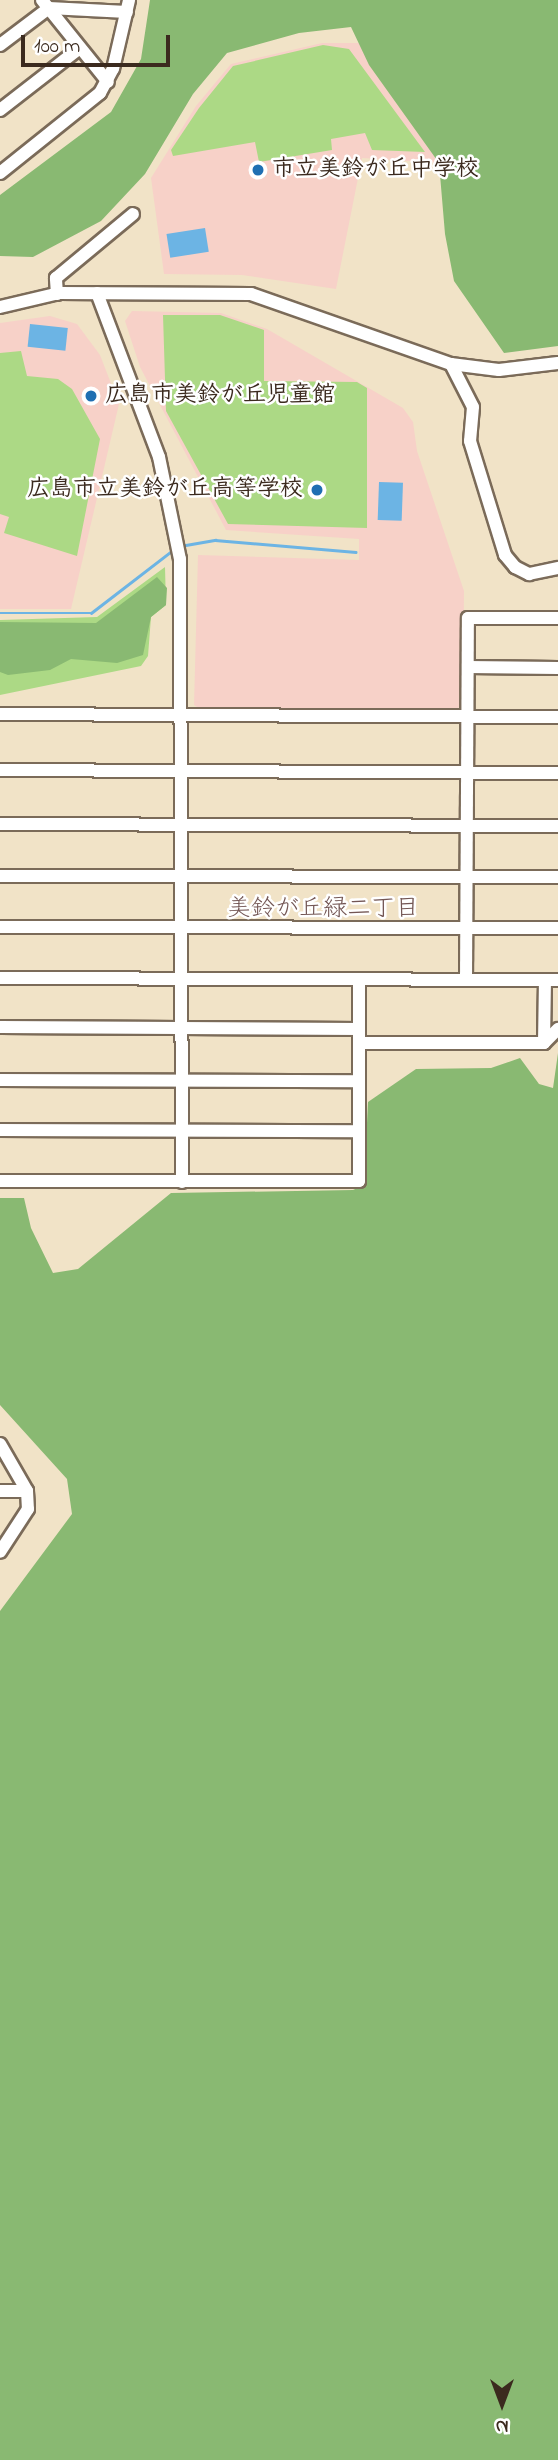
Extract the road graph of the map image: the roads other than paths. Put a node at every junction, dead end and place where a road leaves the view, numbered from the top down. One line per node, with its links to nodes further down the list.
1 (45, 4): 2 (street); 3 (street); 4 (street)
2 (128, 6): 5 (street)
3 (0, 45)
4 (80, 48): 5 (street); 6 (street)
5 (108, 82): 7 (street)
6 (0, 110)
7 (0, 173)
8 (133, 214): 10 (street)
9 (97, 293): 10 (street); 13 (street); 21 (street)
10 (57, 294): 11 (street)
11 (0, 307)
12 (558, 363): 13 (street)
13 (451, 364): 14 (street)
14 (558, 568)
15 (558, 618): 16 (street)
16 (468, 667): 17 (street); 19 (street)
17 (558, 668)
18 (0, 714): 21 (street)
19 (467, 717): 20 (street); 21 (street); 25 (street)
20 (558, 717)
21 (181, 718): 23 (street)
22 (0, 770): 23 (street)
23 (181, 771): 25 (street); 26 (street)
24 (558, 773): 25 (street)
25 (466, 774): 28 (street)
26 (181, 823): 27 (street); 28 (street); 30 (street)
27 (0, 824)
28 (466, 826): 29 (street); 32 (street)
29 (558, 826)
30 (181, 875): 31 (street); 32 (street); 35 (street)
31 (0, 876)
32 (466, 877): 33 (street); 36 (street)
33 (558, 877)
34 (0, 927): 35 (street)
35 (181, 927): 36 (street); 39 (street)
36 (466, 928): 37 (street); 41 (street)
37 (558, 928)
38 (0, 978): 39 (street)
39 (181, 979): 40 (street); 44 (street)
40 (359, 980): 41 (street); 45 (street)
41 (466, 980): 42 (street)
42 (552, 980): 48 (street)
43 (0, 1027): 44 (street)
44 (180, 1028): 45 (street); 50 (street)
45 (359, 1029): 47 (street)
46 (558, 1029): 48 (street)
47 (359, 1043): 48 (street); 51 (street)
48 (544, 1043)
49 (0, 1080): 50 (street)
50 (181, 1081): 51 (street); 53 (street)
51 (359, 1081): 54 (street)
52 (0, 1130): 53 (street)
53 (181, 1131): 54 (street); 56 (street)
54 (359, 1131): 56 (street)
55 (0, 1181): 56 (street)
56 (182, 1181)
57 (0, 1444): 59 (street)
58 (0, 1491): 59 (street)
59 (27, 1491): 60 (street)
60 (2, 1547)

